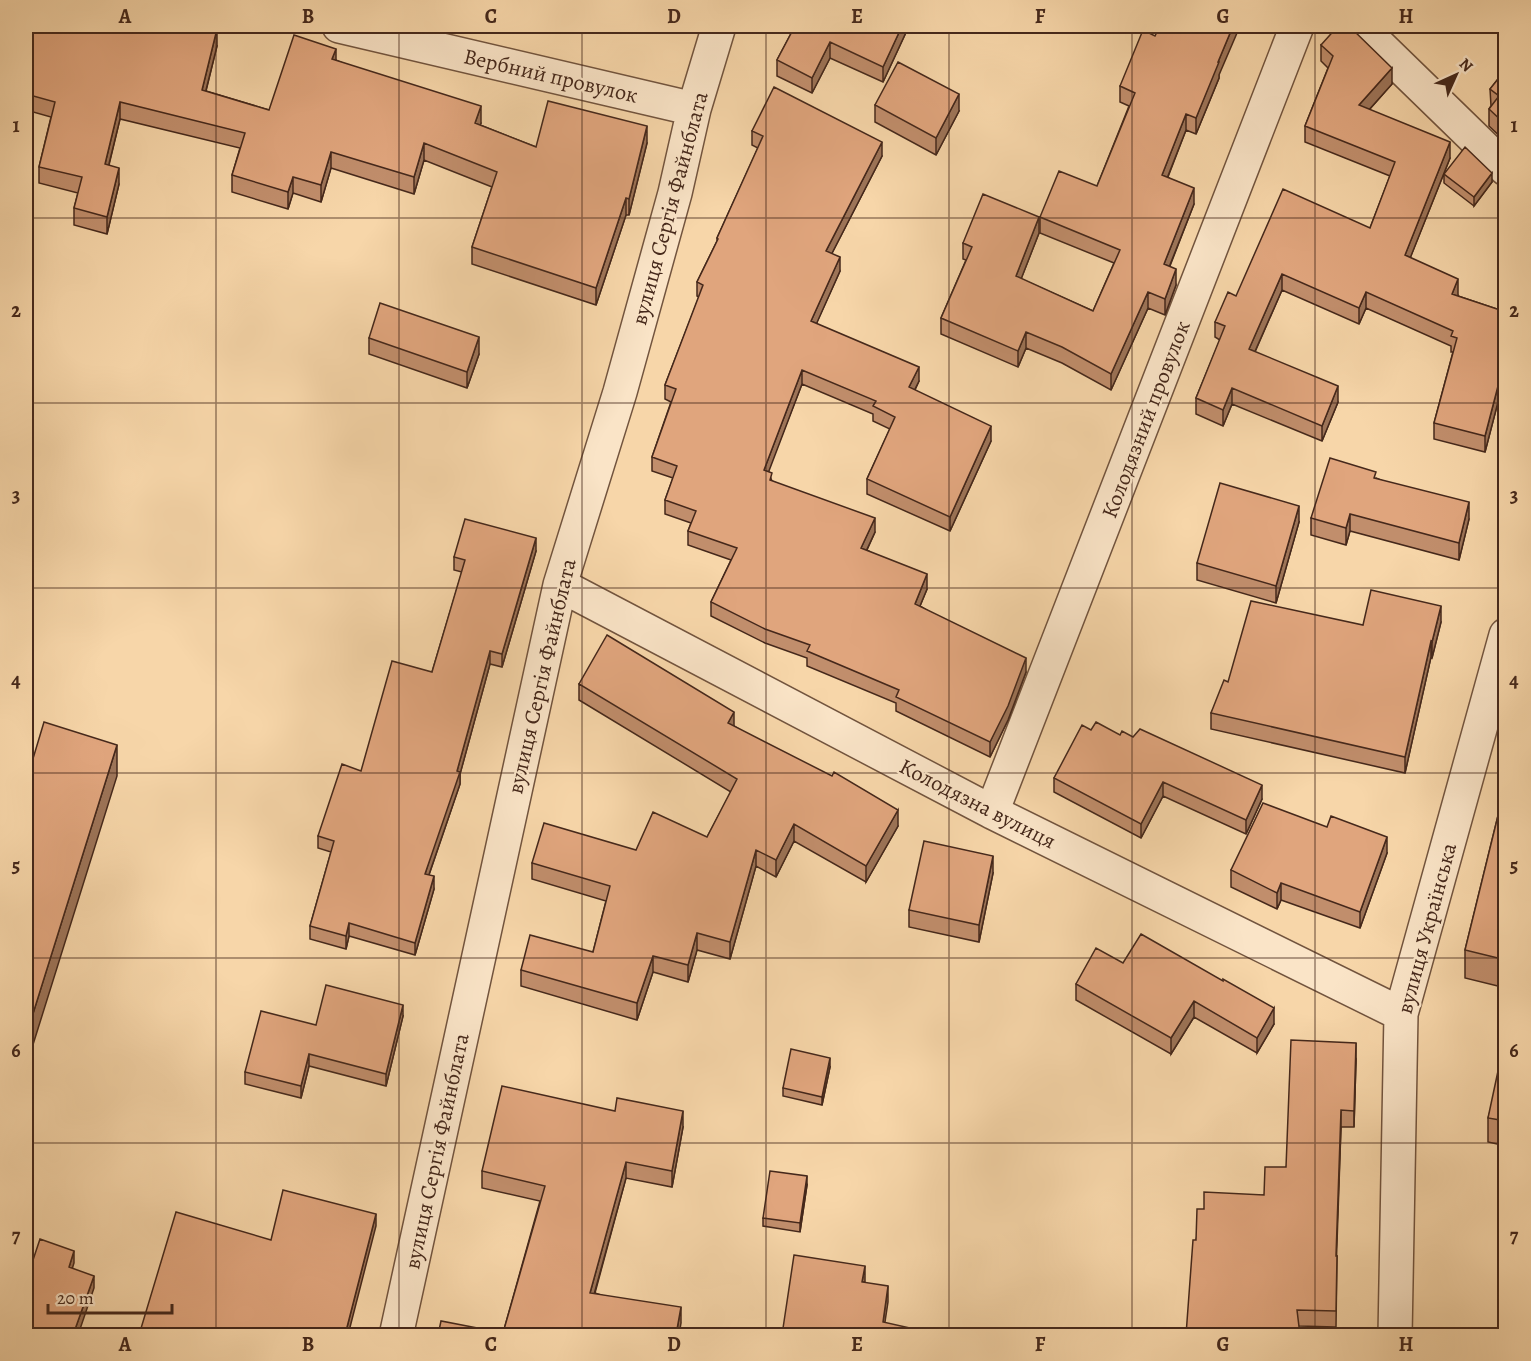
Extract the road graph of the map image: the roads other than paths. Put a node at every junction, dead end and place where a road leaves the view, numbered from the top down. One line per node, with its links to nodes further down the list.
1 (339, 26): 5 (street, Вербний провулок)
2 (719, 26): 5 (street, вулиця Сергія Файнблата)
3 (1297, 26): 9 (street, Колодязний провулок)
4 (1359, 26): 6 (street)
5 (694, 109): 7 (street, вулиця Сергія Файнблата)
6 (1506, 169)
7 (560, 585): 9 (street, Колодязна вулиця); 11 (street, вулиця Сергія Файнблата)
8 (1506, 635): 10 (street, вулиця Українська)
9 (992, 812): 10 (street, Колодязна вулиця)
10 (1401, 1014): 12 (street, вулиця Українська)
11 (396, 1335)
12 (1395, 1335)

